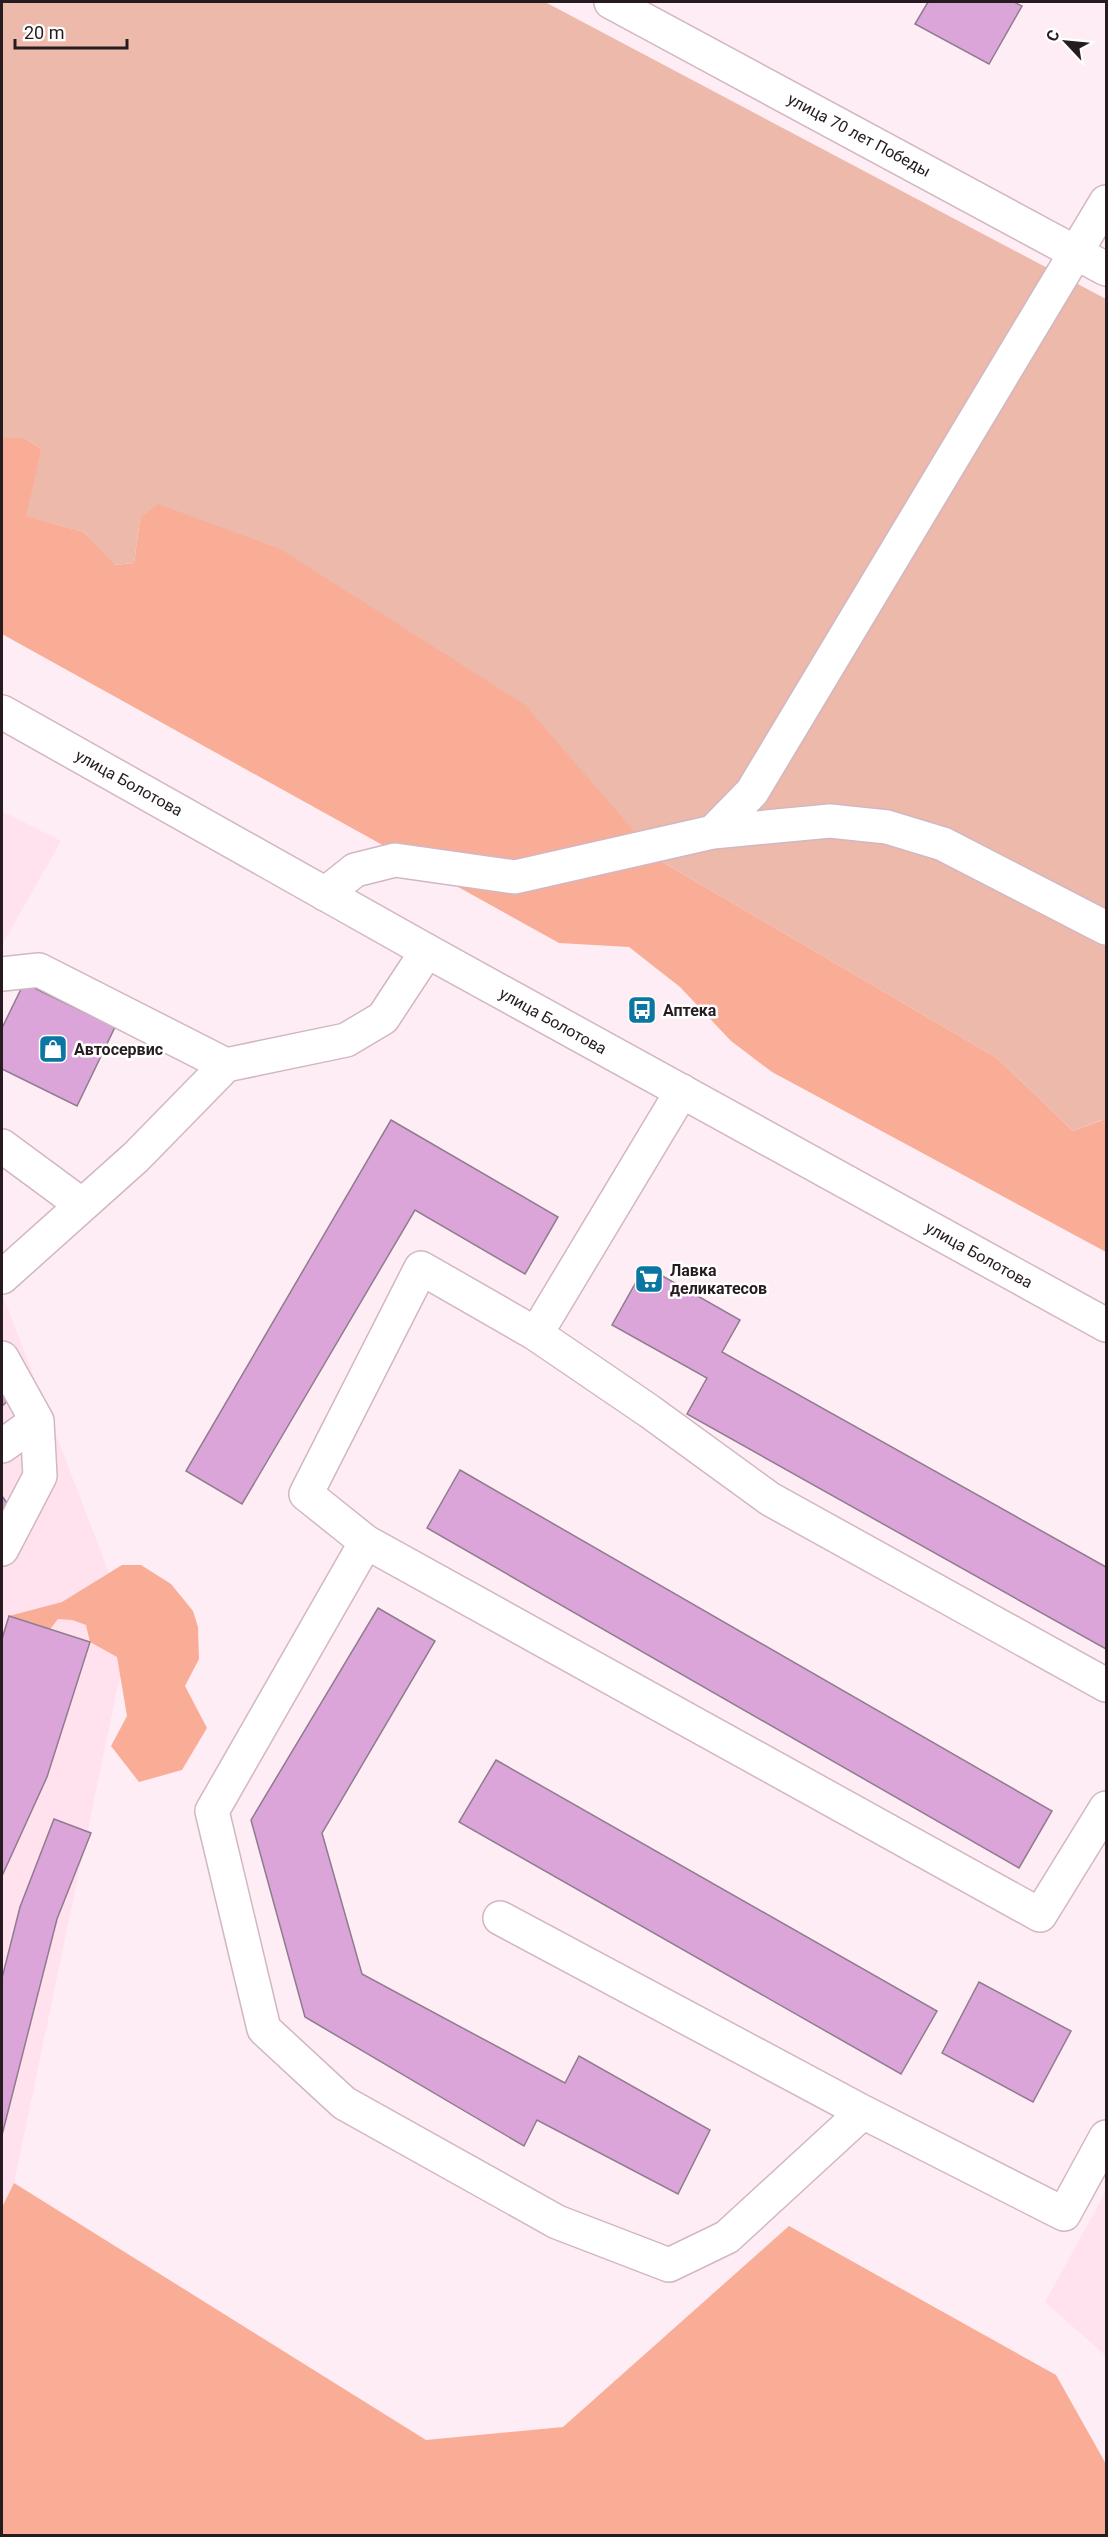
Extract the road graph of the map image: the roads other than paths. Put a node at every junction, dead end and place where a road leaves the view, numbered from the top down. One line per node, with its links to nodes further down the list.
1 (612, 2): 3 (street, улица 70 лет Победы)
2 (1107, 202): 3 (street)
3 (1076, 252): 4 (street, улица 70 лет Победы); 6 (street)
4 (1107, 269)
5 (2, 712): 7 (street, улица Болотова)
6 (713, 832): 7 (street); 8 (street)
7 (325, 894): 9 (street, улица Болотова)
8 (1107, 928)
9 (427, 951): 11 (street); 12 (street, улица Болотова)
10 (2, 974): 11 (street)
11 (226, 1065): 14 (street)
12 (682, 1091): 16 (street, улица Болотова); 17 (street)
13 (2, 1146): 14 (street)
14 (82, 1205): 15 (street)
15 (2, 1277)
16 (1107, 1325)
17 (536, 1334): 21 (street); 23 (street)
18 (2, 1358): 19 (street)
19 (37, 1420): 20 (street); 22 (street)
20 (2, 1446)
21 (366, 1542): 24 (street); 26 (street)
22 (2, 1549)
23 (1107, 1685)
24 (1107, 1808)
25 (500, 1918): 26 (street)
26 (863, 2112): 27 (street)
27 (1107, 2138)

